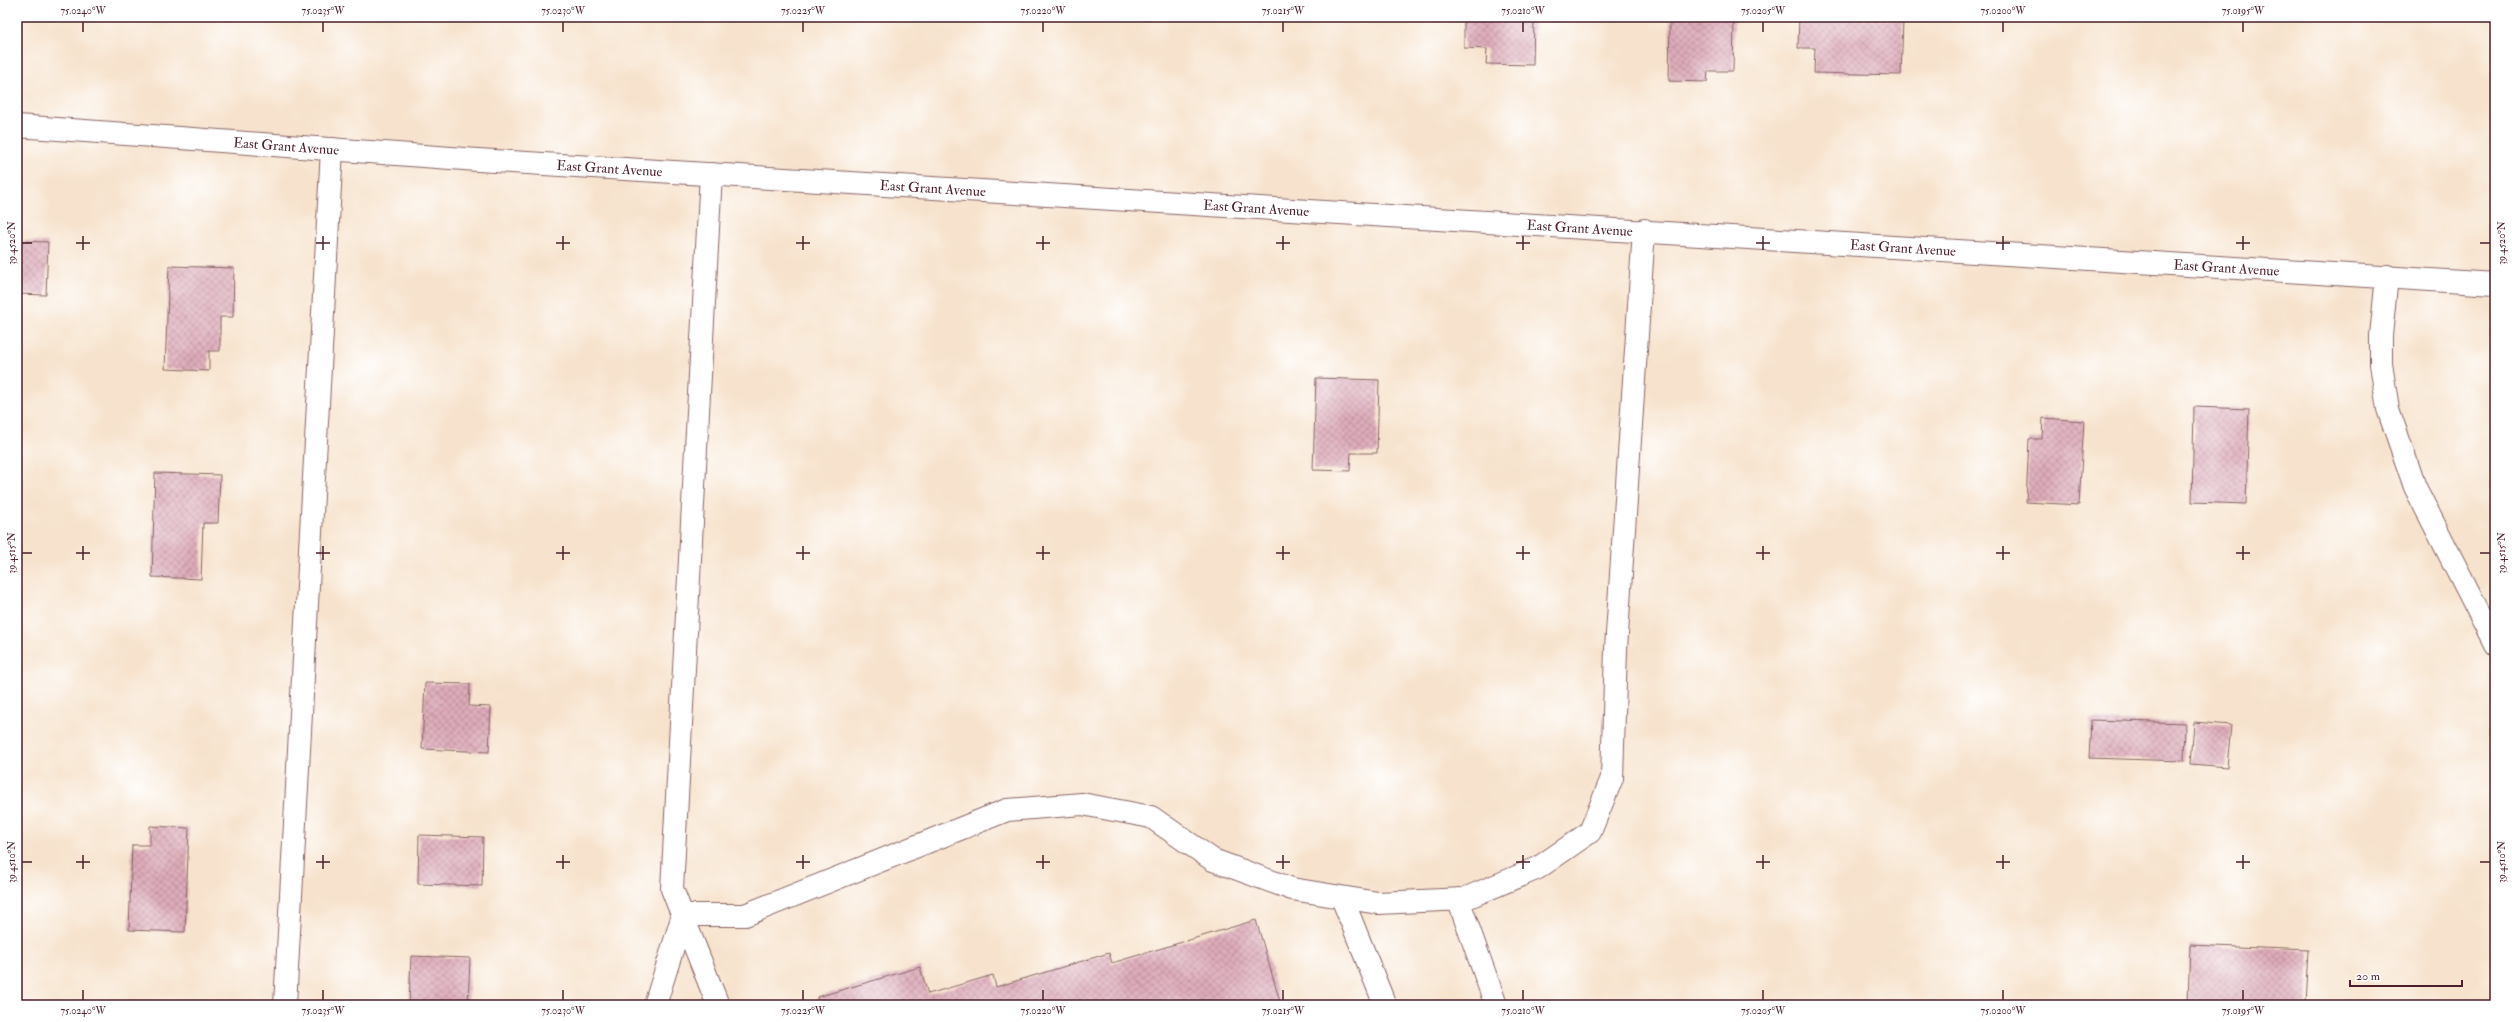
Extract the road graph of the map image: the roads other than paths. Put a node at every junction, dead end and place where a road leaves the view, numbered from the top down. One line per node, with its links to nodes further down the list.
1 (17, 126): 2 (street, East Grant Avenue)
2 (332, 149): 3 (street, East Grant Avenue); 11 (street)
3 (711, 174): 4 (street, East Grant Avenue); 10 (street)
4 (1644, 230): 5 (street, East Grant Avenue); 9 (street)
5 (2387, 276): 6 (street, East Grant Avenue); 7 (street)
6 (2495, 284)
7 (2495, 644)
8 (1342, 898): 9 (street); 10 (street); 14 (street)
9 (1458, 899): 15 (street)
10 (683, 916): 12 (street); 13 (street)
11 (286, 1005)
12 (655, 1005)
13 (718, 1005)
14 (1385, 1005)
15 (1496, 1005)

